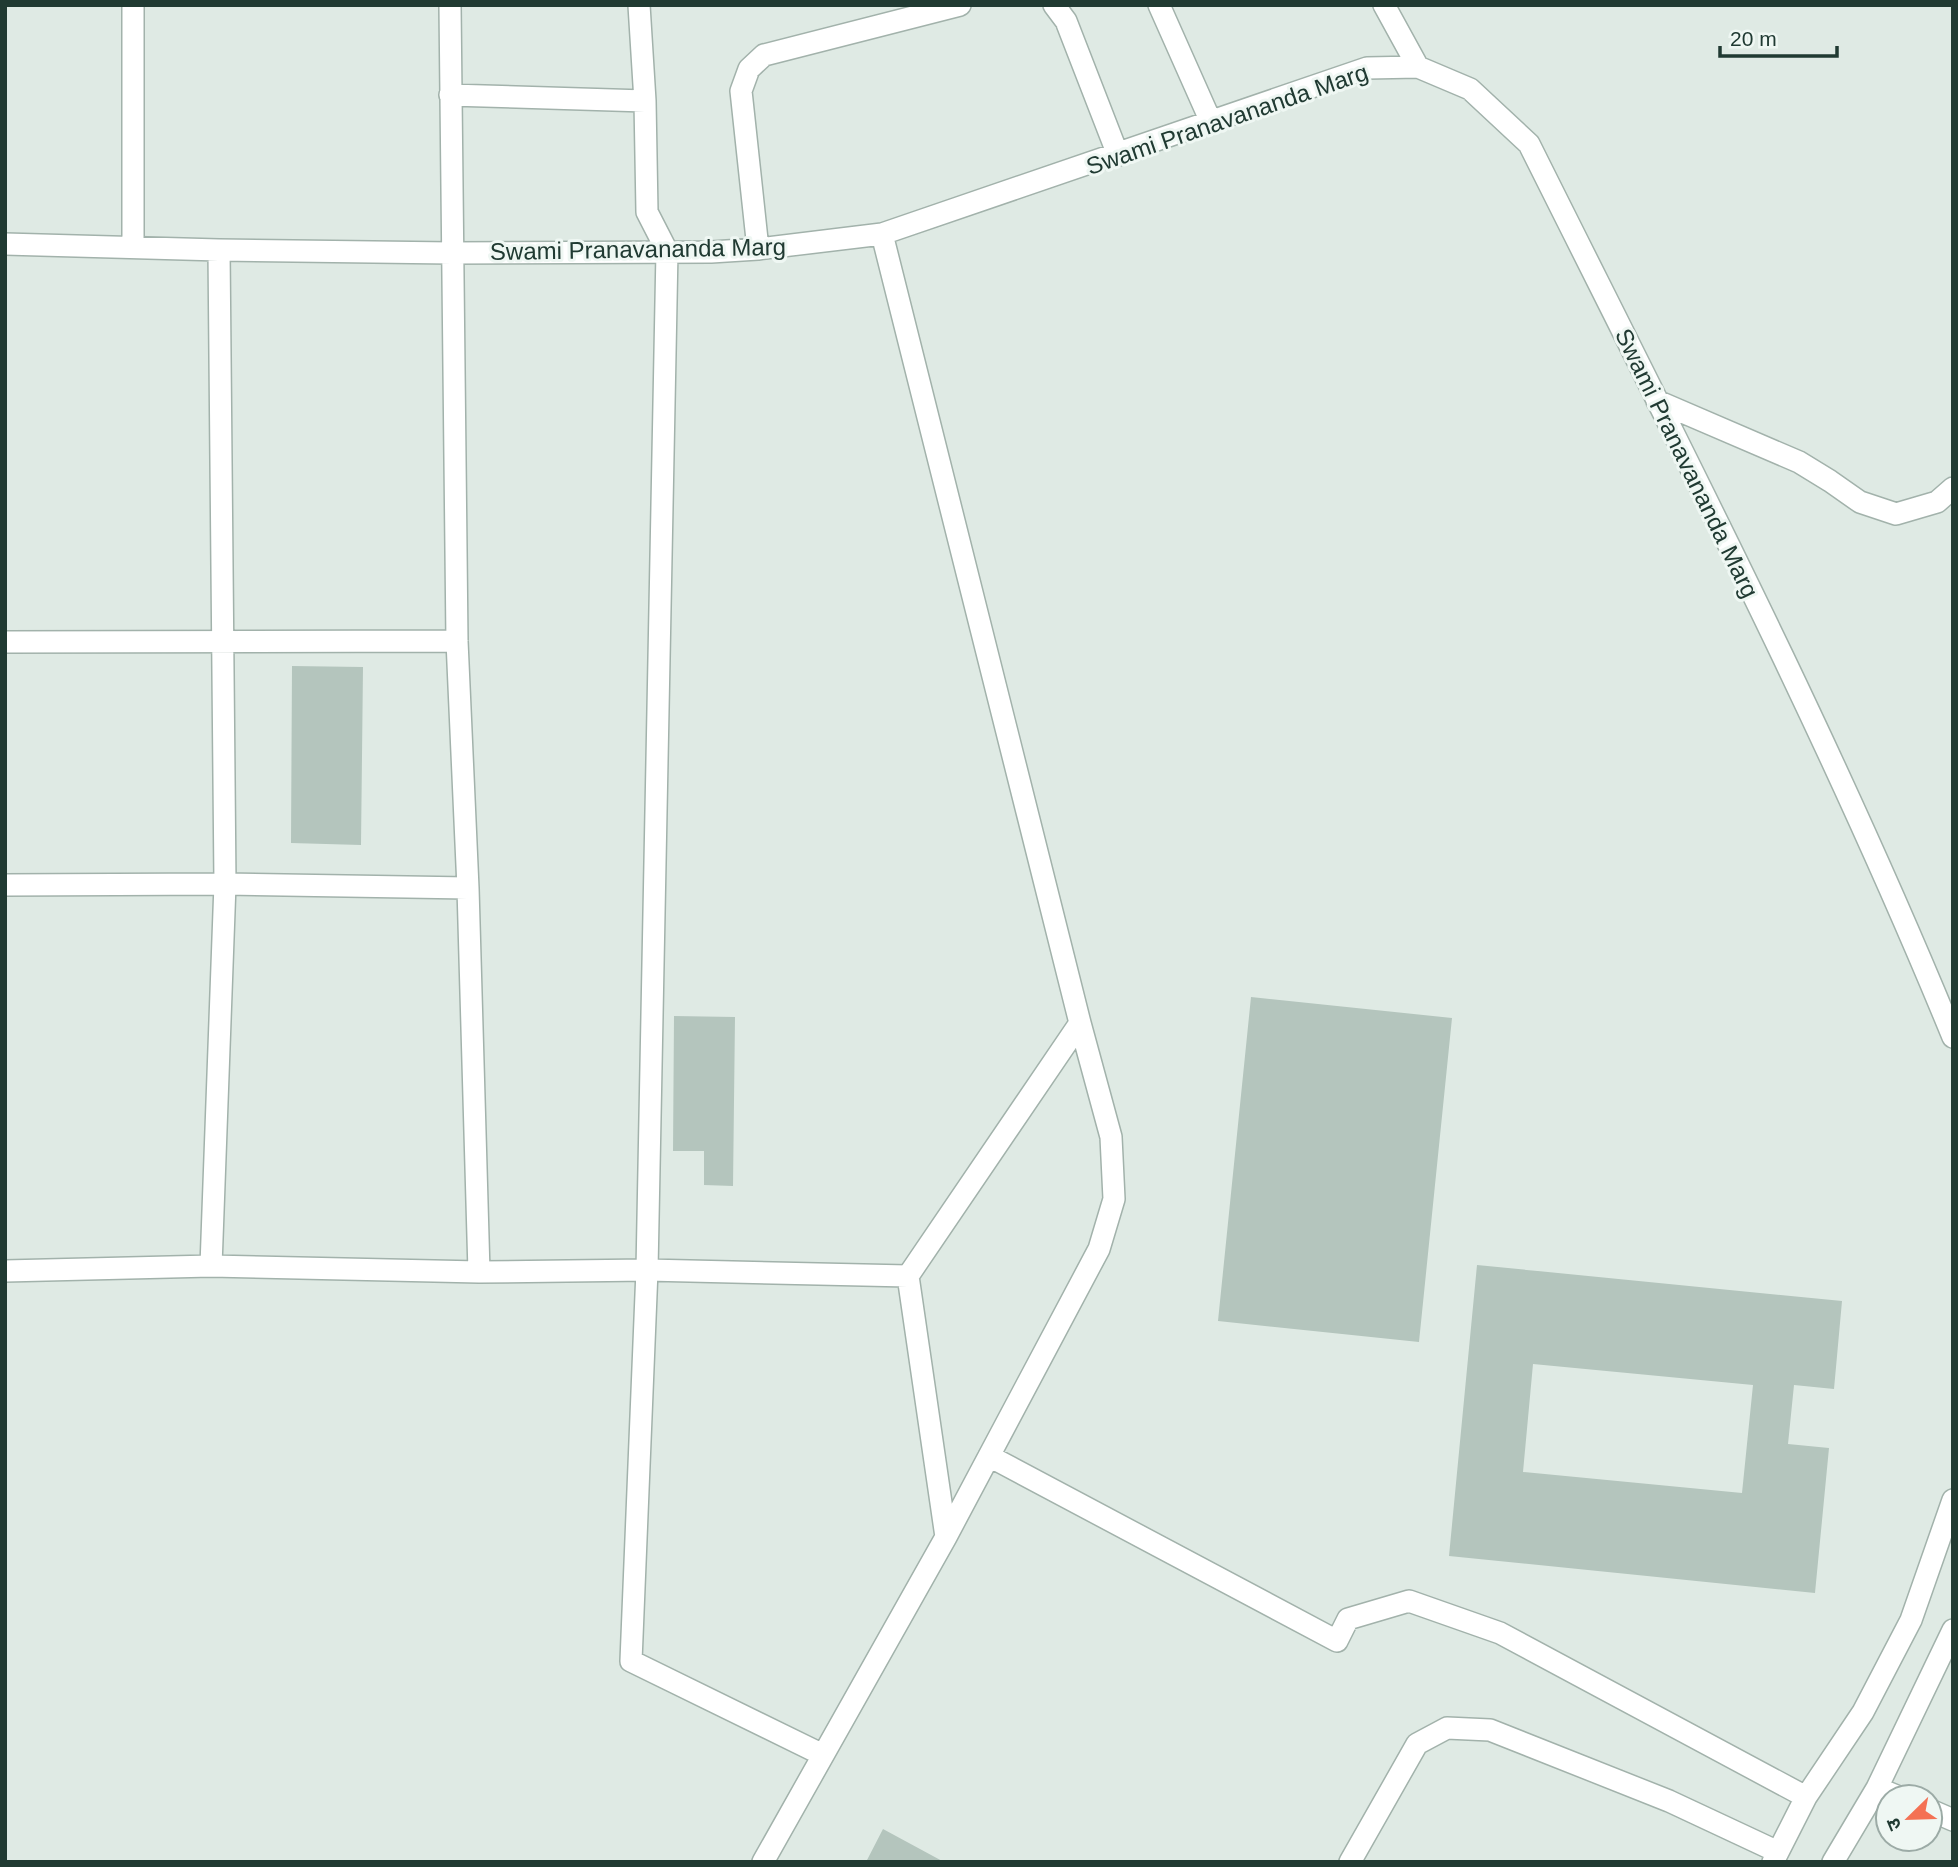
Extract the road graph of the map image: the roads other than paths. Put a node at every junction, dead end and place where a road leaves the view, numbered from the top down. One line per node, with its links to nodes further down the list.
1 (133, 5): 15 (street)
2 (450, 5): 9 (street)
3 (639, 5): 10 (street)
4 (960, 5): 16 (street)
5 (1054, 5): 12 (street)
6 (1159, 5): 11 (street)
7 (1384, 5): 8 (street)
8 (1418, 67): 11 (street, Swami Pranavananda Marg); 20 (street, Swami Pranavananda Marg)
9 (450, 95): 10 (street); 19 (street)
10 (645, 101): 18 (street)
11 (1211, 122): 12 (street, Swami Pranavananda Marg)
12 (1118, 155): 13 (street, Swami Pranavananda Marg)
13 (883, 234): 16 (street, Swami Pranavananda Marg); 28 (street)
14 (5, 244): 15 (street, Swami Pranavananda Marg)
15 (133, 246): 17 (street, Swami Pranavananda Marg)
16 (758, 249): 18 (street, Swami Pranavananda Marg)
17 (219, 250): 19 (street, Swami Pranavananda Marg); 22 (street)
18 (667, 251): 19 (street, Swami Pranavananda Marg); 31 (street)
19 (452, 253): 23 (street)
20 (1657, 401): 21 (street); 29 (street, Swami Pranavananda Marg)
21 (1953, 488)
22 (222, 640): 23 (street); 24 (street); 25 (street)
23 (457, 641): 27 (street)
24 (5, 642)
25 (225, 884): 26 (street); 27 (street); 30 (street)
26 (5, 885)
27 (468, 888): 33 (street)
28 (1080, 1023): 34 (street); 35 (street)
29 (1953, 1037)
30 (211, 1266): 32 (street); 33 (street)
31 (648, 1270): 33 (street); 34 (street); 39 (street)
32 (5, 1271)
33 (479, 1272)
34 (908, 1276): 37 (street)
35 (989, 1456): 37 (street); 42 (street)
36 (1953, 1500): 42 (street)
37 (946, 1537): 39 (street)
38 (1953, 1630): 40 (street)
39 (823, 1755): 44 (street)
40 (1879, 1783)
41 (1874, 1793): 46 (street)
42 (1806, 1797): 43 (street)
43 (1776, 1857): 45 (street)
44 (763, 1862)
45 (1349, 1862)
46 (1833, 1862)

